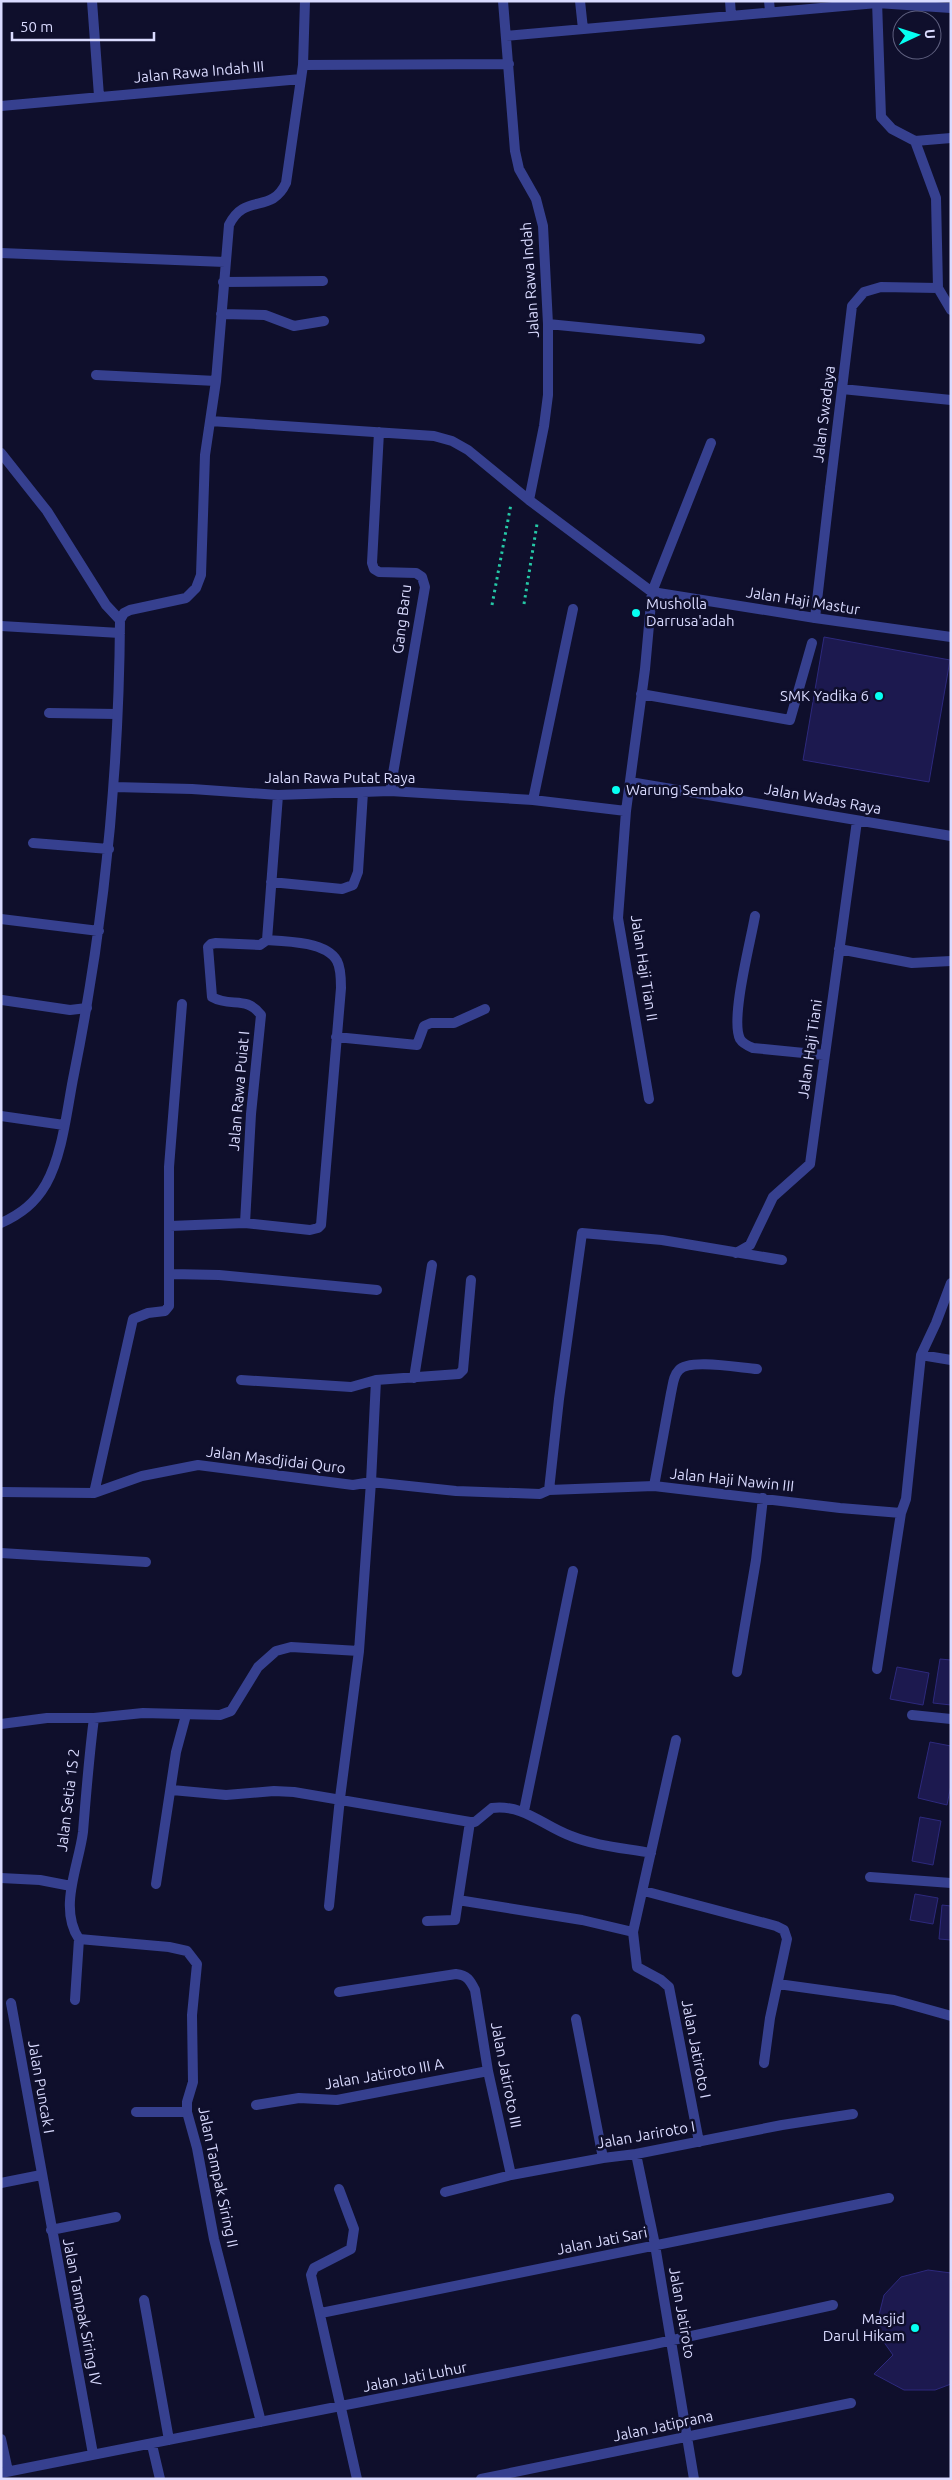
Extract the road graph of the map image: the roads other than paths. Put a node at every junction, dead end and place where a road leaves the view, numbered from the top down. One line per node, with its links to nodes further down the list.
1 (92, 1): 15 (street)
2 (305, 1): 12 (street)
3 (503, 1): 11 (street, Jalan Rawa Indah)
4 (580, 1): 10 (street)
5 (730, 1): 9 (street)
6 (877, 2): 7 (street); 8 (street); 18 (street)
7 (770, 6): 9 (street)
8 (951, 8)
9 (731, 15): 10 (street)
10 (583, 29): 11 (street)
11 (506, 36): 13 (street, Jalan Rawa Indah)
12 (303, 64): 13 (street); 14 (street)
13 (509, 64): 27 (street, Jalan Rawa Indah)
14 (301, 79): 15 (street, Jalan Rawa Indah III); 20 (street)
15 (99, 96): 16 (street, Jalan Rawa Indah III)
16 (1, 106)
17 (951, 138): 18 (street)
18 (915, 140): 23 (street)
19 (1, 253): 20 (street)
20 (224, 262): 22 (street)
21 (323, 281): 22 (street)
22 (223, 282): 25 (street)
23 (938, 288): 24 (street); 31 (street, Jalan Swadaya)
24 (951, 310)
25 (221, 314): 26 (street); 30 (street)
26 (324, 321)
27 (548, 324): 28 (street); 37 (street, Jalan Rawa Indah)
28 (700, 339)
29 (96, 375): 30 (street)
30 (216, 381): 33 (street)
31 (842, 389): 32 (street); 40 (street, Jalan Swadaya)
32 (951, 400)
33 (210, 421): 34 (street); 41 (street)
34 (379, 432): 37 (street); 51 (street, Gang Baru)
35 (711, 443): 38 (street, Jalan Haji Tian II)
36 (1, 453): 41 (street)
37 (529, 500): 38 (street)
38 (652, 592): 40 (street, Jalan Haji Mastur); 46 (street, Jalan Haji Tian II)
39 (574, 609): 54 (street)
40 (815, 618): 44 (street, Jalan Haji Mastur)
41 (120, 620): 43 (street)
42 (1, 626): 43 (street)
43 (120, 633): 48 (street)
44 (951, 637)
45 (812, 643): 46 (street)
46 (641, 694): 49 (street, Jalan Haji Tian II)
47 (49, 713): 48 (street)
48 (117, 714): 50 (street)
49 (630, 782): 55 (street, Jalan Haji Tian II); 56 (street, Jalan Wadas Raya)
50 (114, 788): 53 (street, Jalan Rawa Putat Raya); 59 (street)
51 (390, 791): 52 (street, Jalan Rawa Putat Raya); 54 (street, Jalan Rawa Putat Raya)
52 (363, 792): 53 (street, Jalan Rawa Putat Raya); 60 (street)
53 (278, 795): 60 (street)
54 (533, 800): 55 (street, Jalan Rawa Putat Raya)
55 (626, 811): 73 (street, Jalan Haji Tian II)
56 (857, 820): 57 (street, Jalan Wadas Raya); 65 (street, Jalan Haji Tiani)
57 (951, 836)
58 (33, 843): 59 (street)
59 (109, 849): 63 (street)
60 (271, 882): 64 (street)
61 (755, 916): 72 (street)
62 (1, 919): 63 (street)
63 (99, 931): 69 (street)
64 (267, 940): 71 (street, Jalan Rawa Puiat I); 77 (street, Jalan Rawa Puiat I)
65 (839, 949): 66 (street); 72 (street, Jalan Haji Tiani)
66 (951, 961)
67 (2, 1000): 69 (street)
68 (182, 1004): 78 (street)
69 (87, 1008): 75 (street)
70 (485, 1009): 71 (street)
71 (336, 1037): 77 (street, Jalan Rawa Puiat I)
72 (824, 1055): 79 (street, Jalan Haji Tiani)
73 (649, 1099)
74 (1, 1116): 75 (street)
75 (64, 1125): 76 (street)
76 (1, 1222)
77 (245, 1223): 78 (street)
78 (170, 1226): 82 (street)
79 (736, 1253): 80 (street); 94 (street)
80 (782, 1260)
81 (432, 1265): 89 (street)
82 (171, 1274): 85 (street); 96 (street)
83 (471, 1280): 89 (street)
84 (951, 1283): 86 (street)
85 (377, 1290)
86 (922, 1354): 87 (street); 98 (street)
87 (951, 1360)
88 (757, 1369): 93 (street)
89 (414, 1378): 91 (street)
90 (242, 1380): 91 (street)
91 (376, 1380): 92 (street)
92 (371, 1482): 94 (street, Jalan Haji Nawin III); 96 (street, Jalan Masdjidai Quro); 102 (street)
93 (654, 1486): 94 (street, Jalan Haji Nawin III); 97 (street, Jalan Haji Nawin III)
94 (550, 1490)
95 (1, 1492): 96 (street, Jalan Masdjidai Quro)
96 (94, 1493)
97 (763, 1498): 98 (street, Jalan Haji Nawin III); 104 (street)
98 (901, 1513): 103 (street)
99 (1, 1553): 100 (street)
100 (146, 1562)
101 (573, 1571): 113 (street)
102 (359, 1651): 105 (street); 112 (street)
103 (877, 1670)
104 (737, 1672)
105 (186, 1715): 107 (street); 111 (street)
106 (912, 1715): 108 (street)
107 (94, 1718): 109 (street); 120 (street, Jalan Setia 1S 2)
108 (951, 1719)
109 (1, 1724)
110 (676, 1740): 115 (street)
111 (172, 1790): 112 (street); 119 (street)
112 (340, 1798): 114 (street); 123 (street)
113 (524, 1811): 114 (street); 115 (street)
114 (470, 1822): 122 (street)
115 (651, 1853): 121 (street)
116 (870, 1877): 118 (street)
117 (1, 1878): 120 (street)
118 (951, 1883)
119 (156, 1884)
120 (71, 1886): 126 (street)
121 (644, 1891): 125 (street, Jalan Jatiroto I); 127 (street)
122 (458, 1900): 124 (street); 125 (street)
123 (329, 1906)
124 (427, 1921)
125 (633, 1932): 139 (street, Jalan Jatiroto I)
126 (79, 1939): 129 (street); 137 (street, Jalan Tampak Siring II)
127 (778, 1984): 131 (street); 133 (street)
128 (339, 1992): 134 (street, Jalan Jatiroto III)
129 (75, 2000)
130 (11, 2003): 142 (street, Jalan Puncak I)
131 (951, 2016)
132 (576, 2019): 141 (street)
133 (764, 2063)
134 (488, 2071): 135 (street, Jalan Jatiroto III A); 143 (street, Jalan Jatiroto III)
135 (256, 2106)
136 (136, 2112): 137 (street)
137 (187, 2112): 157 (street, Jalan Tampak Siring II)
138 (853, 2114): 139 (street, Jalan Jariroto I)
139 (699, 2142): 140 (street, Jalan Jariroto I)
140 (636, 2154): 141 (street, Jalan Jariroto I); 150 (street, Jalan Jatiroto)
141 (603, 2158): 143 (street, Jalan Jariroto I)
142 (41, 2175): 144 (street); 149 (street, Jalan Tampak Siring IV)
143 (511, 2175): 146 (street, Jalan Jariroto I)
144 (1, 2183)
145 (339, 2189): 153 (street)
146 (445, 2192)
147 (889, 2198): 150 (street, Jalan Jati Sari)
148 (116, 2217): 149 (street)
149 (52, 2230): 162 (street, Jalan Tampak Siring IV)
150 (655, 2245): 153 (street, Jalan Jati Sari); 154 (street, Jalan Jatiroto)
151 (144, 2300): 160 (street)
152 (833, 2305): 154 (street, Jalan Jati Luhur)
153 (321, 2313): 156 (street)
154 (672, 2340): 156 (street, Jalan Jati Luhur); 158 (street, Jalan Jatiroto)
155 (851, 2402): 158 (street, Jalan Jatiprana)
156 (341, 2407): 157 (street, Jalan Jati Luhur); 165 (street)
157 (261, 2422): 160 (street, Jalan Jati Luhur)
158 (688, 2436): 166 (street, Jalan Jatiprana); 167 (street, Jalan Jatiroto)
159 (1, 2439): 163 (street)
160 (169, 2440): 161 (street, Jalan Jati Luhur)
161 (152, 2444): 162 (street, Jalan Jati Luhur); 164 (street)
162 (93, 2454): 163 (street, Jalan Jati Luhur)
163 (4, 2472)
164 (160, 2479)
165 (356, 2479)
166 (481, 2479)
167 (694, 2479)

